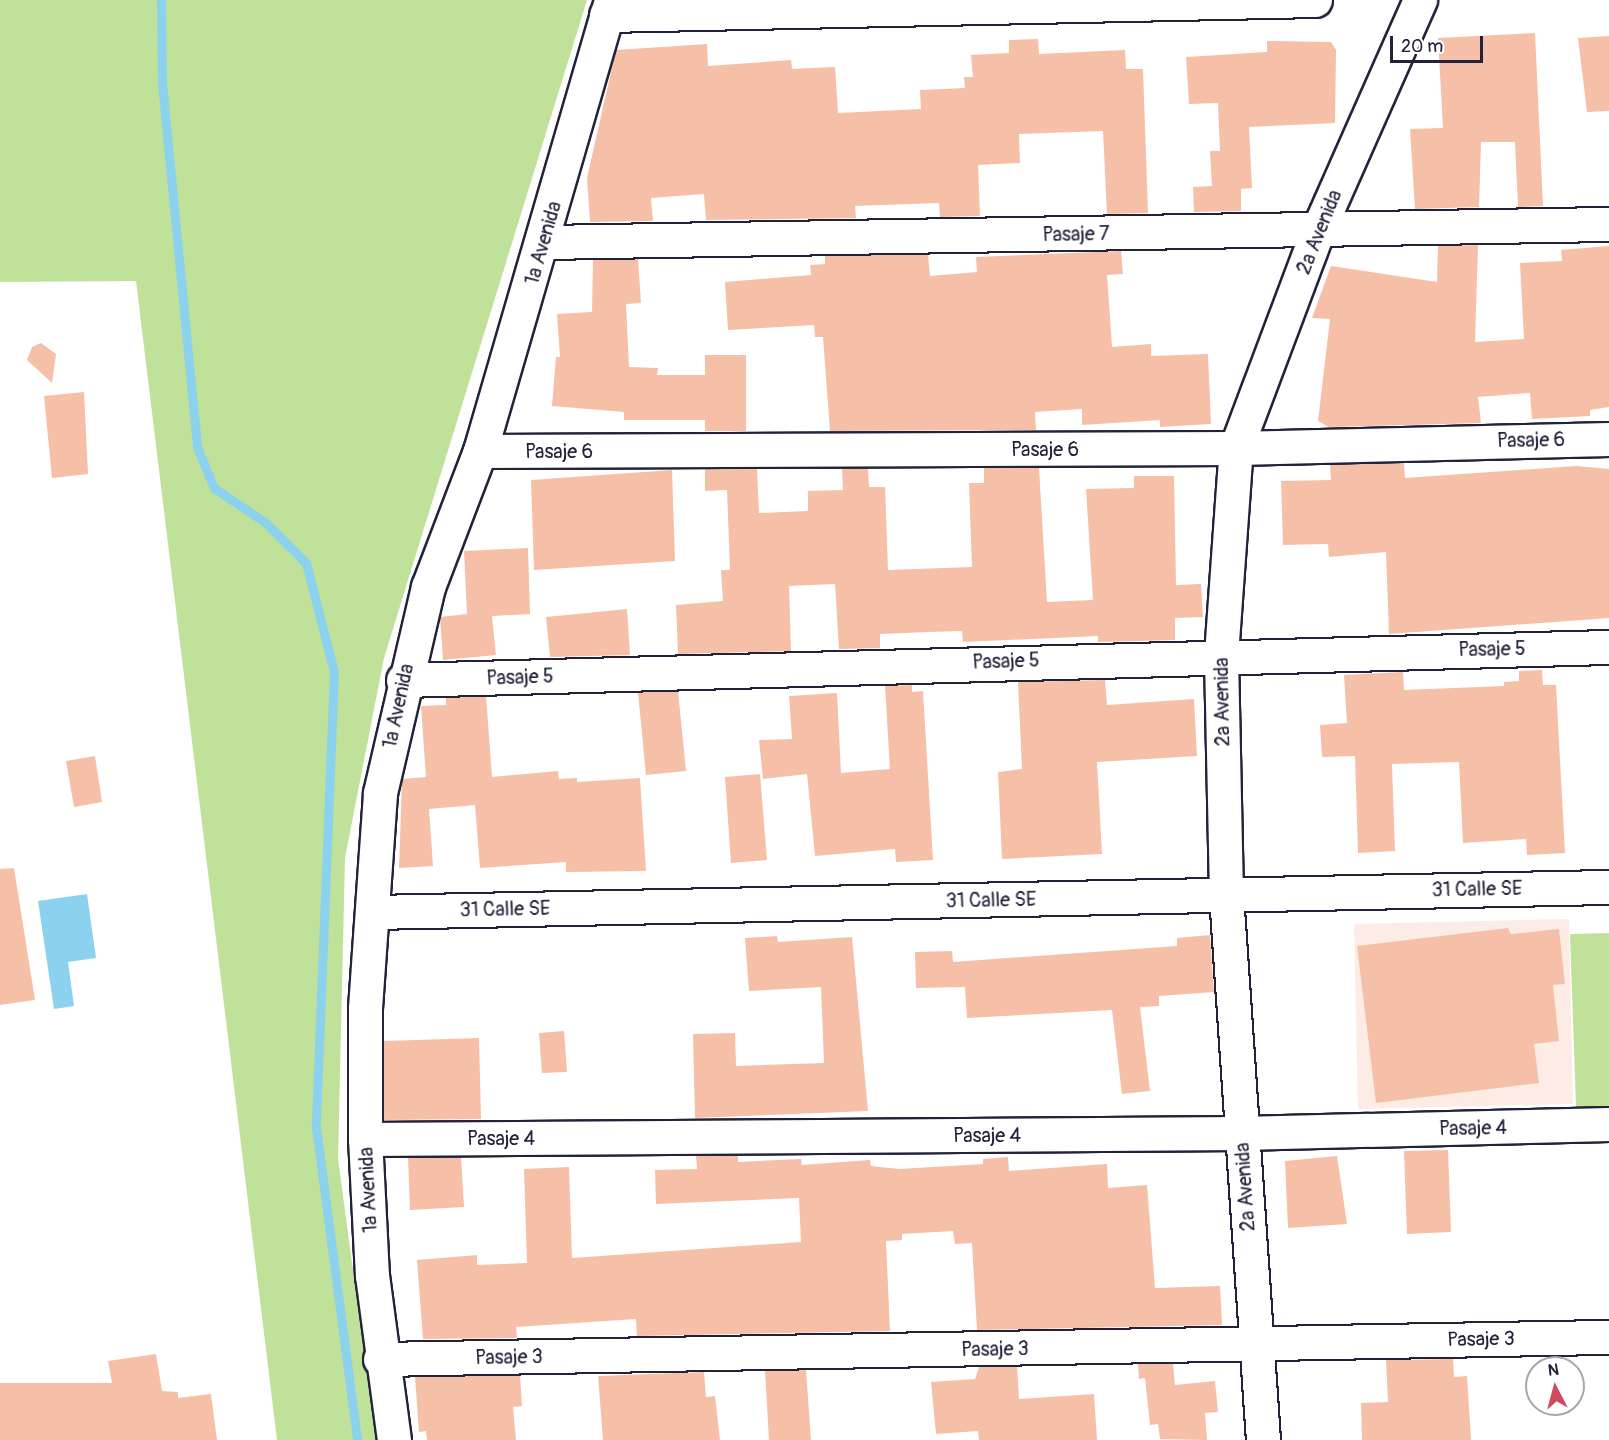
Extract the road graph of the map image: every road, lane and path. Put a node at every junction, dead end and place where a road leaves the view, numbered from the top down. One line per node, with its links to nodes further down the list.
1 (1315, 0): 3 (street)
2 (1420, 0): 5 (street, 2a Avenida)
3 (608, 8): 6 (street, 1a Avenida)
4 (1609, 224): 5 (street, Pasaje 7)
5 (1318, 230): 6 (street, Pasaje 7); 8 (street, 2a Avenida)
6 (544, 242): 9 (street, 1a Avenida)
7 (1609, 439): 8 (street, Pasaje 6)
8 (1236, 448): 9 (street, Pasaje 6); 11 (street, 2a Avenida)
9 (480, 451): 12 (street, 1a Avenida)
10 (1609, 646): 11 (street, Pasaje 5)
11 (1221, 655): 12 (street, Pasaje 5); 14 (street, 2a Avenida)
12 (403, 680): 15 (street, 1a Avenida)
13 (1609, 887): 14 (street, 31 Calle SE)
14 (1226, 895): 15 (street, 31 Calle SE); 17 (street, 2a Avenida)
15 (372, 912): 18 (street, 1a Avenida)
16 (1609, 1124): 17 (street, Pasaje 4)
17 (1241, 1133): 18 (street, Pasaje 4); 20 (street, 2a Avenida)
18 (365, 1139): 21 (street, 1a Avenida)
19 (1609, 1337): 20 (street, Pasaje 3)
20 (1255, 1344): 21 (street, Pasaje 3); 23 (street, 2a Avenida)
21 (380, 1359): 22 (street, 1a Avenida)
22 (394, 1440)
23 (1263, 1440)

